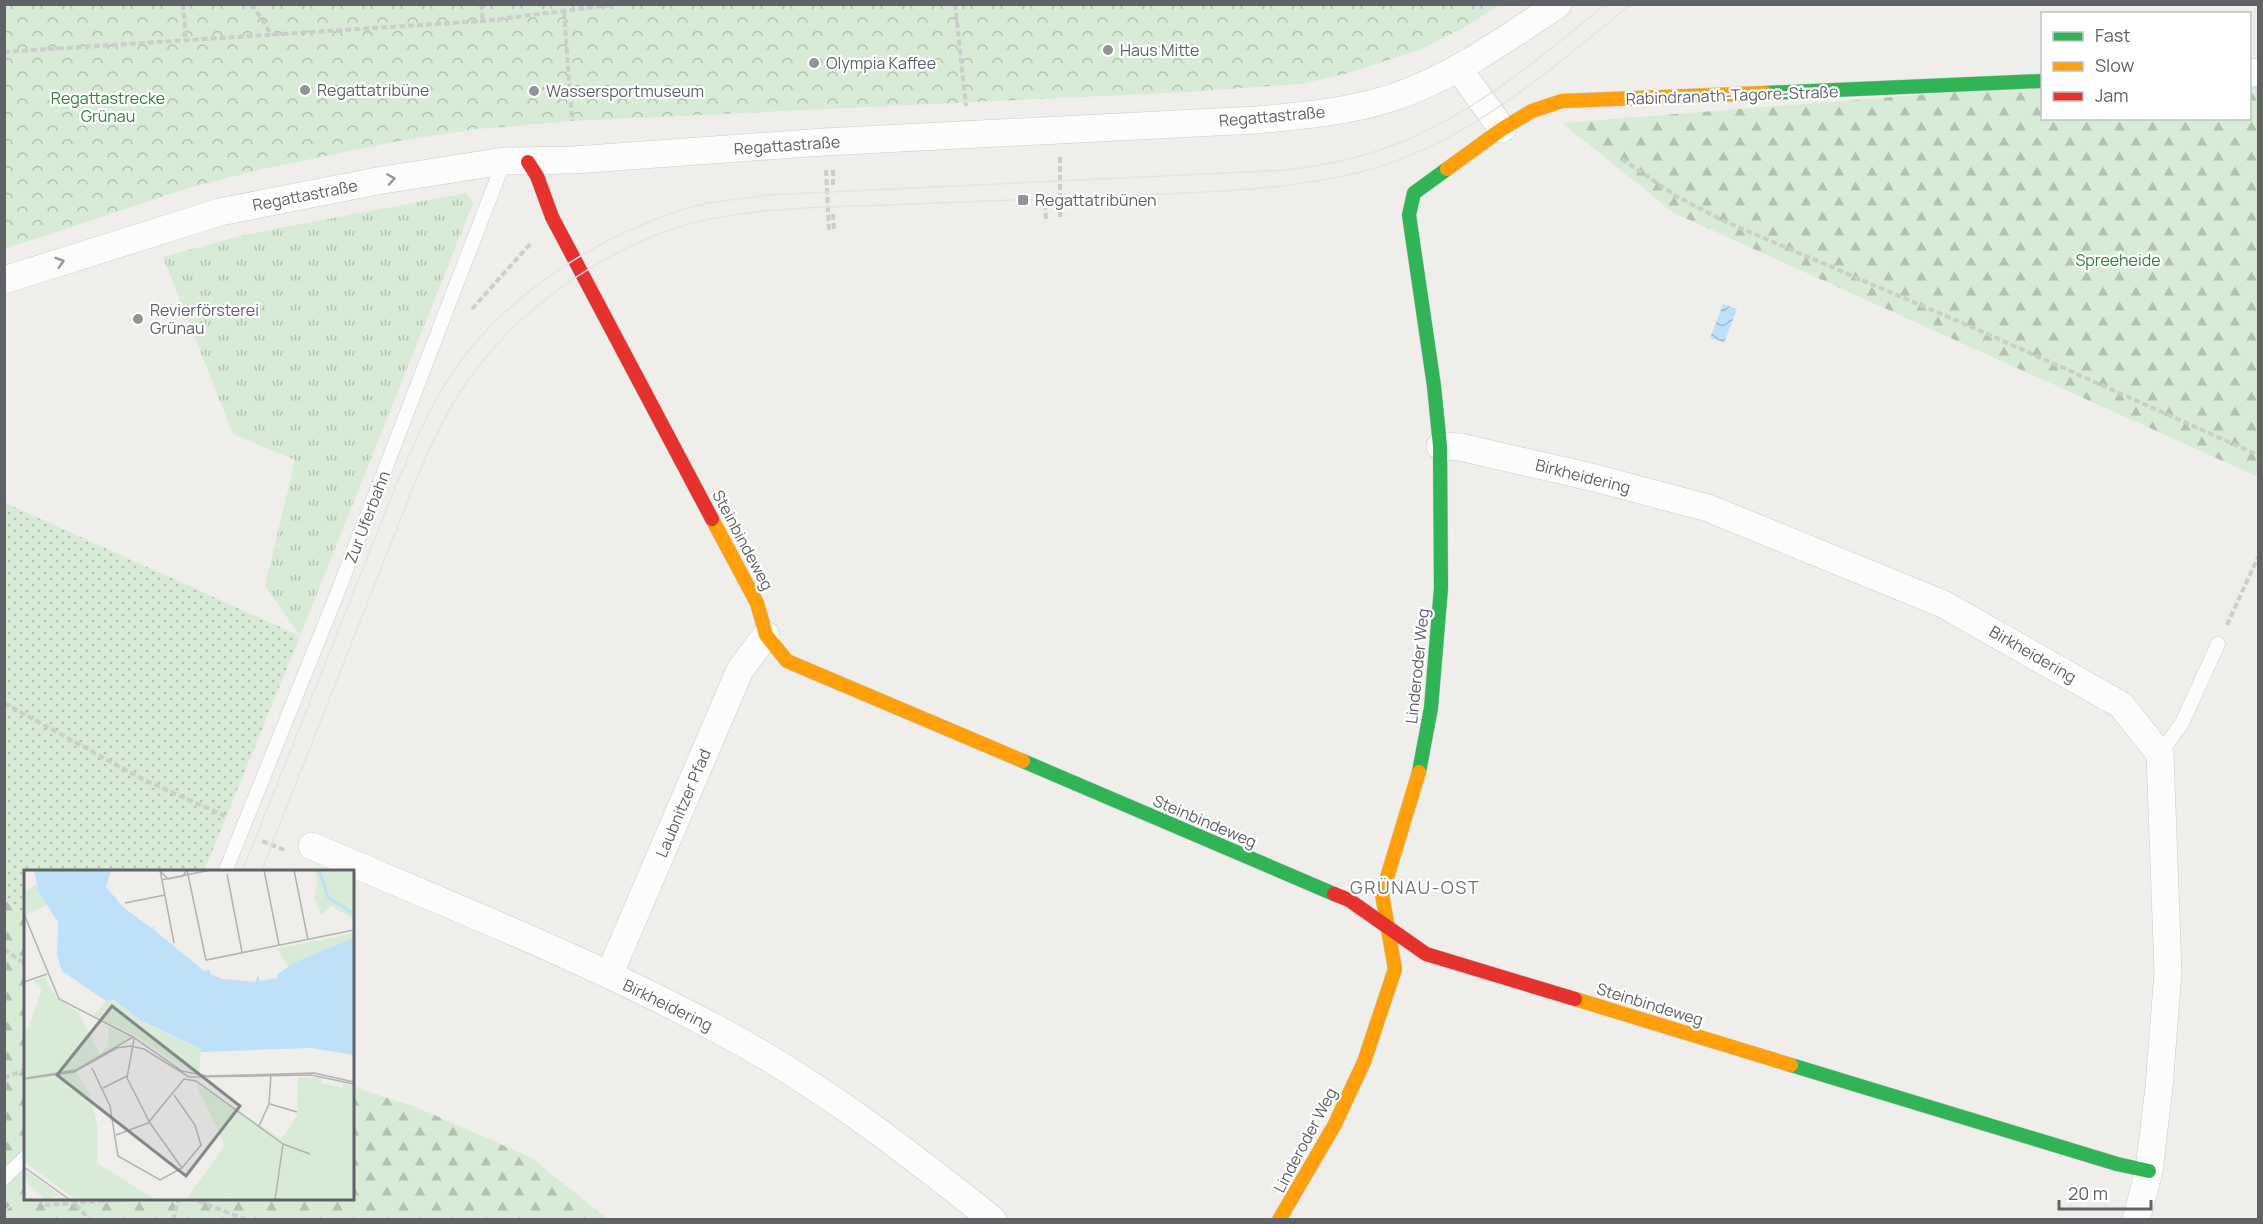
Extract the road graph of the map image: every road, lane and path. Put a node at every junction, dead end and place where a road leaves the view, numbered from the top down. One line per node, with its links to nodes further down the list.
1 (183, 4): 10 (path)
2 (252, 4): 9 (path)
3 (481, 4): 8 (path)
4 (619, 4): 7 (path)
5 (955, 4): 17 (path)
6 (1558, 4): 12 (street, Regattastraße)
7 (564, 12): 8 (path); 14 (path)
8 (483, 21): 9 (path)
9 (271, 34): 10 (path)
10 (186, 40): 11 (path)
11 (4, 52)
12 (1458, 69): 15 (street, Regattastraße); 16 (street)
13 (2041, 81): 16 (street, Rabindranath-Tagore-Straße)
14 (572, 121)
15 (1059, 129): 17 (street, Regattastraße); 24 (path)
16 (1502, 129): 28 (street, Linderoder Weg)
17 (967, 134): 19 (street, Regattastraße)
18 (1622, 159): 29 (path)
19 (516, 161): 23 (street, Steinbindeweg); 26 (street, Regattastraße, one-way to 19); 35 (lane, Zur Uferbahn)
20 (834, 185): 22 (path)
21 (1045, 204): 25 (path)
22 (833, 214)
23 (552, 217): 27 (path); 31 (street, Steinbindeweg)
24 (1060, 219)
25 (1046, 220)
26 (4, 280)
27 (465, 317)
28 (1440, 446): 34 (street, Birkheidering); 38 (street, Linderoder Weg)
29 (2259, 455)
30 (2259, 557): 32 (path)
31 (766, 635): 38 (street, Steinbindeweg); 41 (street, Laubnitzer Pfad)
32 (2218, 644): 34 (lane)
33 (4, 703): 35 (path)
34 (2160, 754): 45 (street)
35 (244, 828): 36 (path); 37 (lane, Zur Uferbahn)
36 (312, 846): 41 (street, Birkheidering)
37 (226, 870)
38 (1387, 926): 45 (street, Steinbindeweg); 56 (street, Linderoder Weg)
39 (4, 949): 40 (path)
40 (24, 964)
41 (609, 975): 55 (street, Birkheidering)
42 (24, 1070): 43 (path)
43 (4, 1078)
44 (24, 1159): 46 (lane)
45 (2149, 1171): 57 (street)
46 (4, 1178)
47 (40, 1200): 51 (path)
48 (124, 1200): 51 (path)
49 (178, 1200): 53 (path)
50 (195, 1200): 54 (path)
51 (75, 1205): 52 (path)
52 (90, 1220)
53 (172, 1220)
54 (246, 1220)
55 (993, 1220)
56 (1279, 1220)
57 (2136, 1220)

